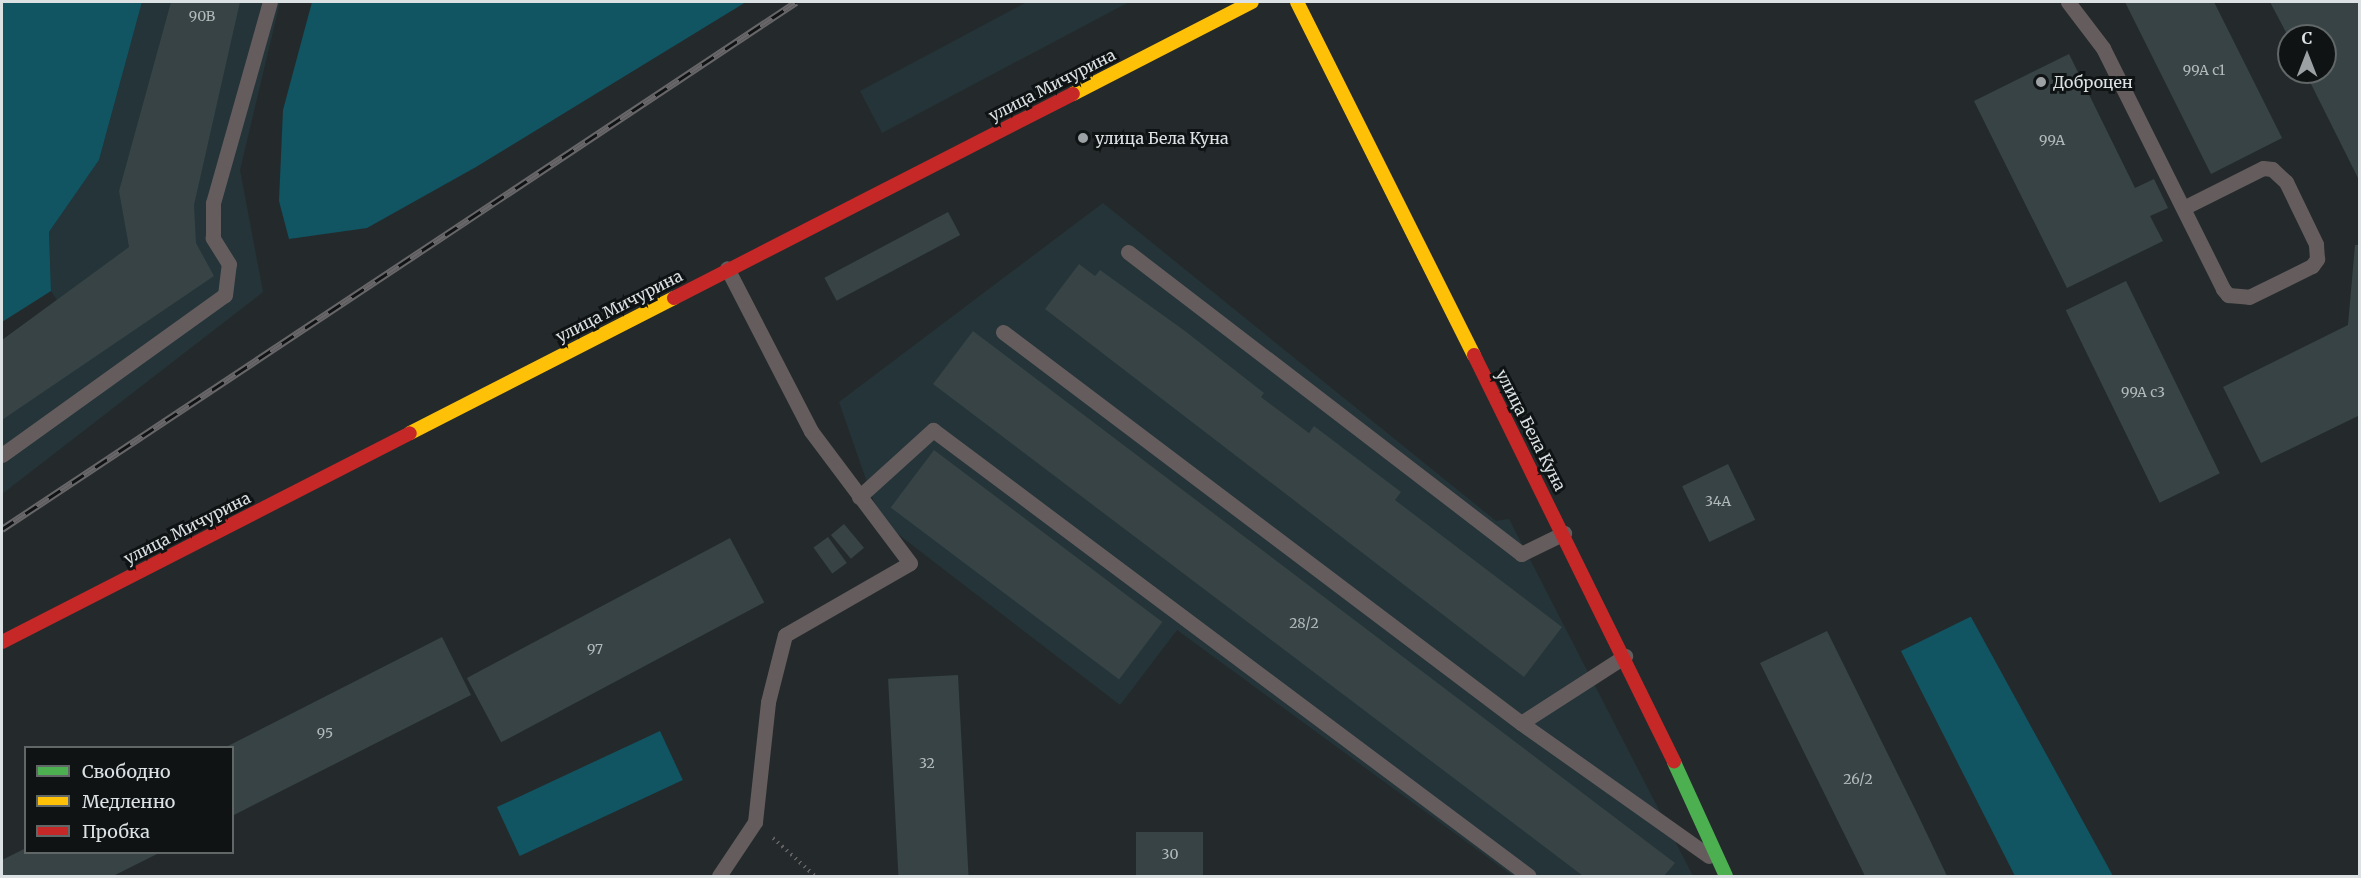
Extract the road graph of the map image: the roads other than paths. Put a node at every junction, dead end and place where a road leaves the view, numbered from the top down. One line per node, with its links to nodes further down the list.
1 (270, 2): 9 (lane)
2 (1252, 2): 7 (main road, улица Мичурина)
3 (1297, 2): 11 (main road, улица Бела Куна)
4 (2068, 2): 5 (lane)
5 (2183, 208): 5 (lane)
6 (1128, 252): 11 (lane)
7 (727, 268): 10 (lane); 12 (main road, улица Мичурина)
8 (1003, 333): 14 (lane)
9 (2, 455)
10 (859, 497): 16 (lane); 17 (lane)
11 (1564, 533): 13 (main road, улица Бела Куна)
12 (2, 642)
13 (1625, 656): 14 (lane); 15 (main road, улица Бела Куна)
14 (1521, 723): 15 (lane)
15 (1723, 870): 18 (lane)
16 (719, 876)
17 (1529, 876)
18 (1708, 876)

